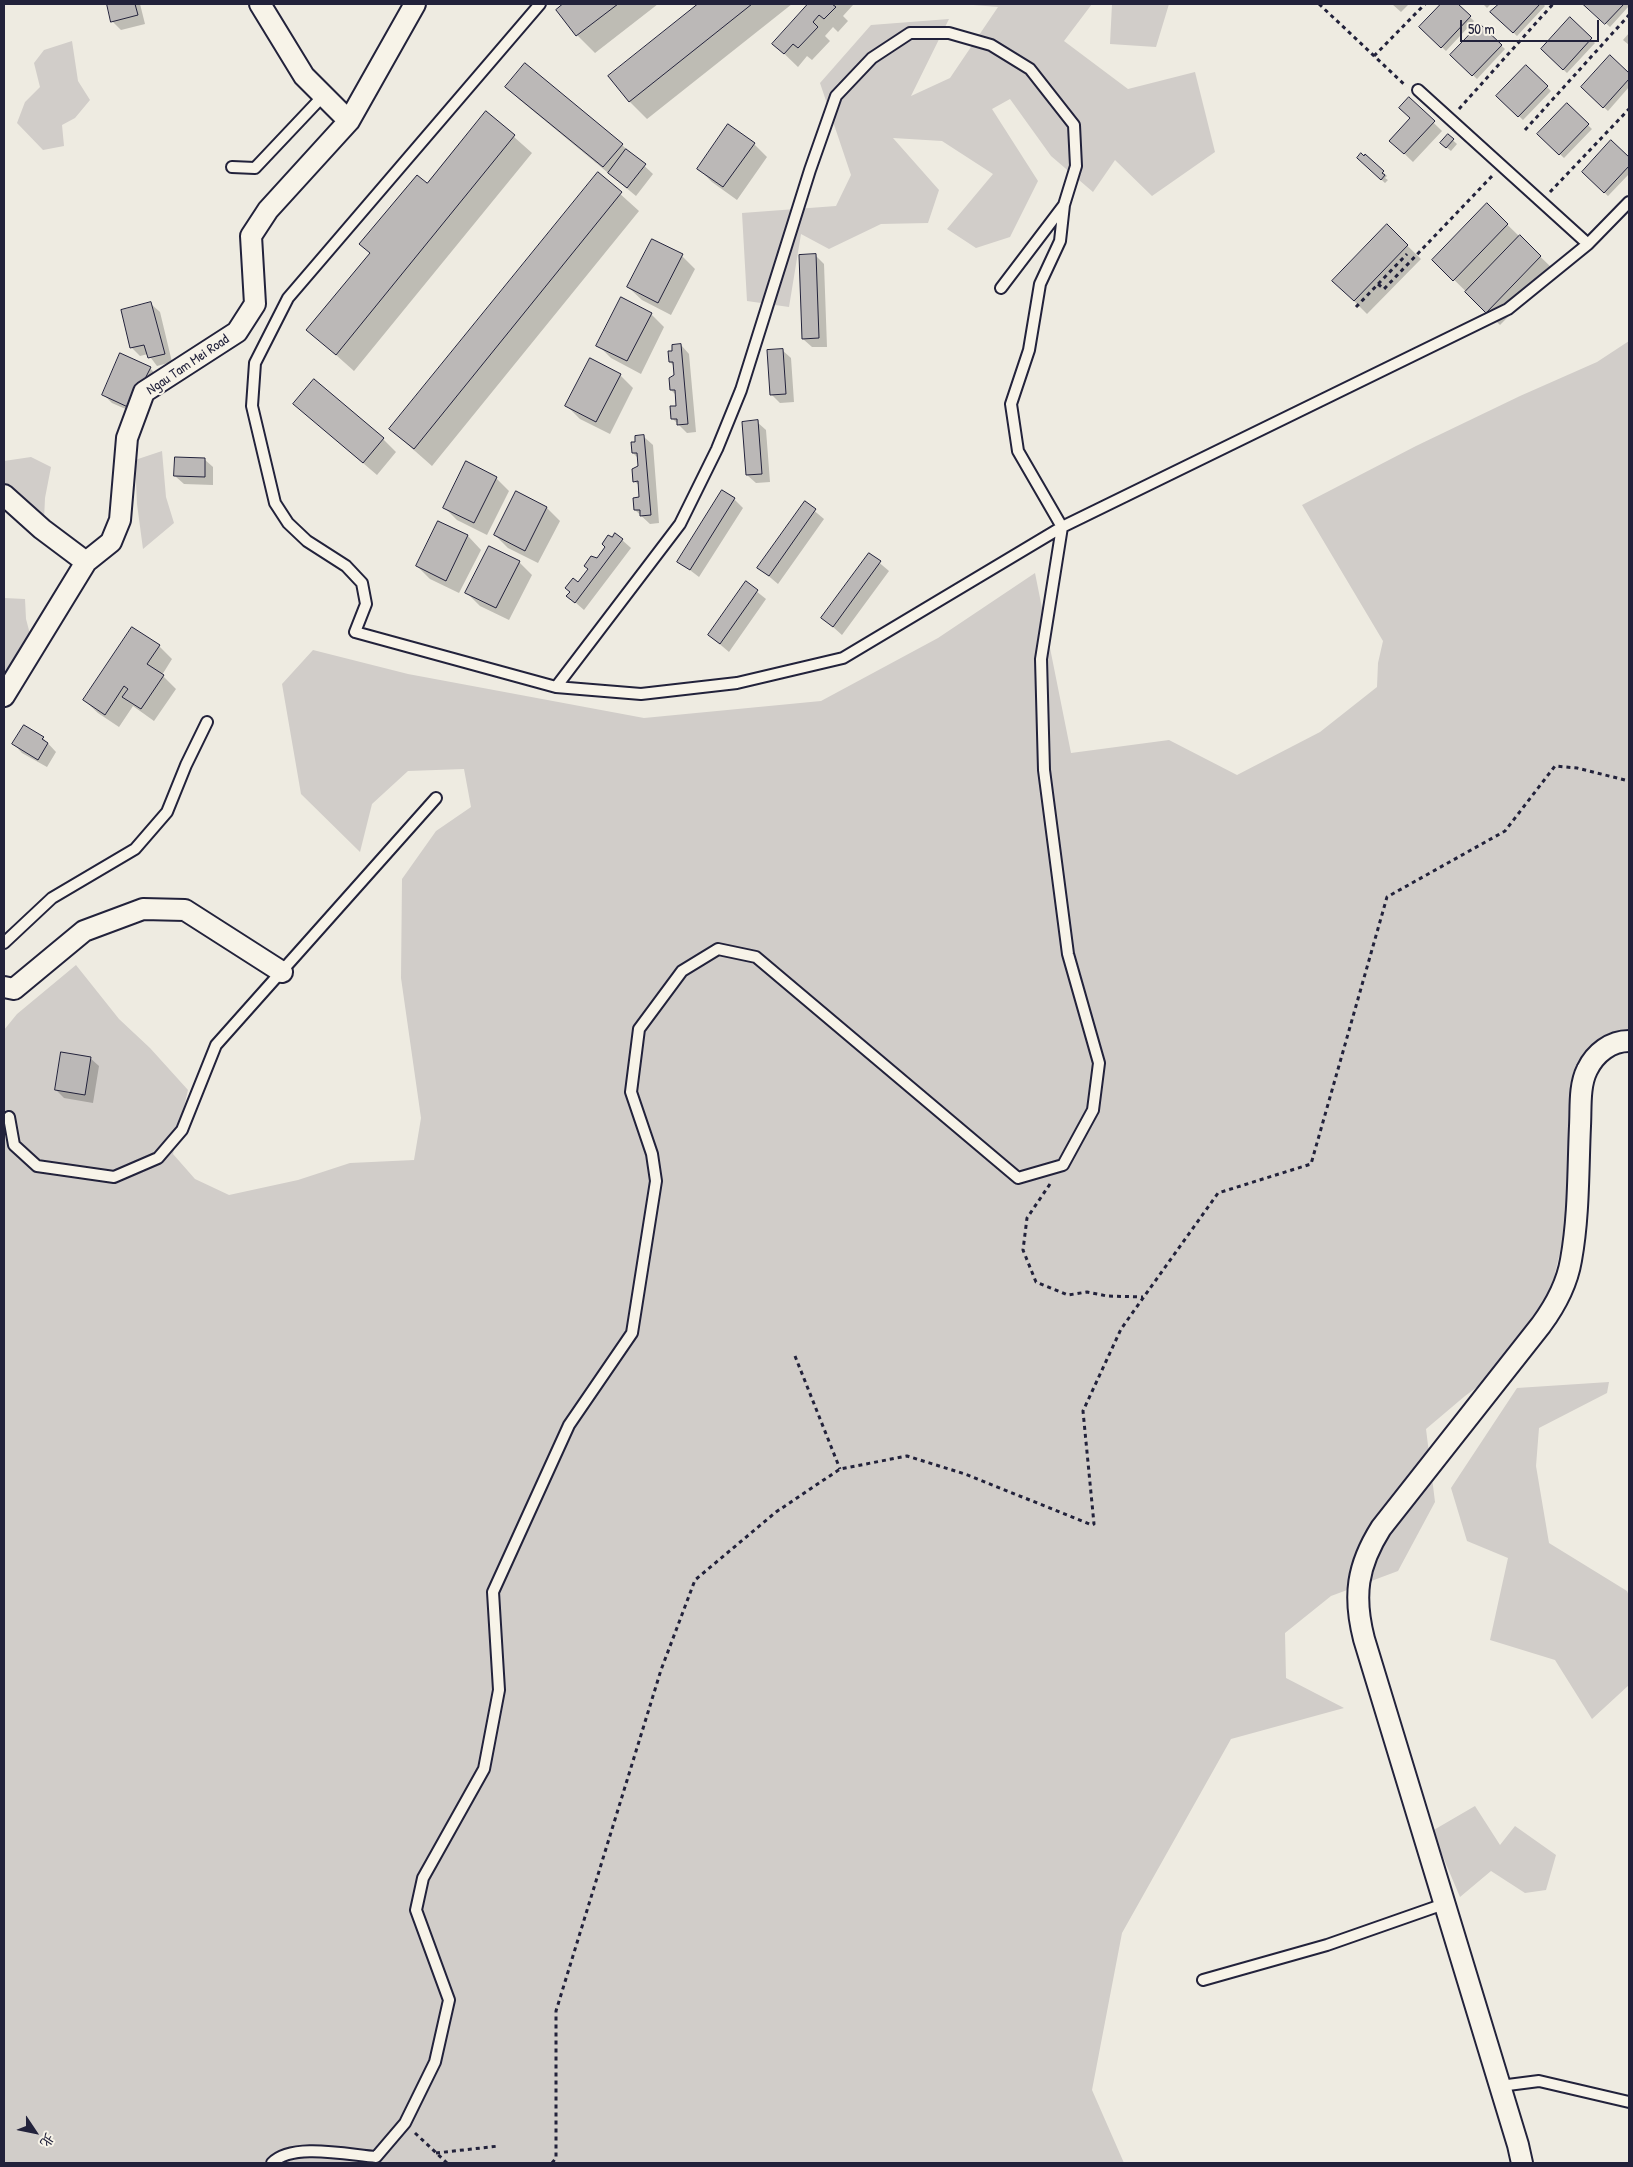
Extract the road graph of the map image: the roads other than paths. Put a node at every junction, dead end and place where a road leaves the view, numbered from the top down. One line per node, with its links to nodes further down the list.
1 (260, 4): 5 (street)
2 (416, 4): 6 (street, Ngau Tam Mei Road)
3 (540, 4): 15 (lane)
4 (1418, 90): 10 (lane)
5 (323, 96): 6 (street); 7 (lane)
6 (349, 122): 14 (street, Ngau Tam Mei Road)
7 (232, 167)
8 (1629, 202): 10 (lane)
9 (1064, 205): 11 (lane); 13 (lane); 15 (lane)
10 (1588, 244): 13 (lane)
11 (1001, 288)
12 (4, 495): 14 (street)
13 (1062, 527): 15 (lane); 28 (lane)
14 (86, 562): 16 (street, Ngau Tam Mei Road)
15 (556, 687)
16 (4, 696)
17 (207, 722): 19 (lane)
18 (436, 798): 20 (lane)
19 (4, 942)
20 (282, 972): 21 (street); 23 (lane)
21 (4, 987)
22 (1629, 1041): 24 (street)
23 (9, 1116)
24 (1444, 1904): 25 (lane); 26 (street)
25 (1203, 1980)
26 (1500, 2086): 27 (lane); 29 (street)
27 (1629, 2102)
28 (272, 2163)
29 (1522, 2163)

